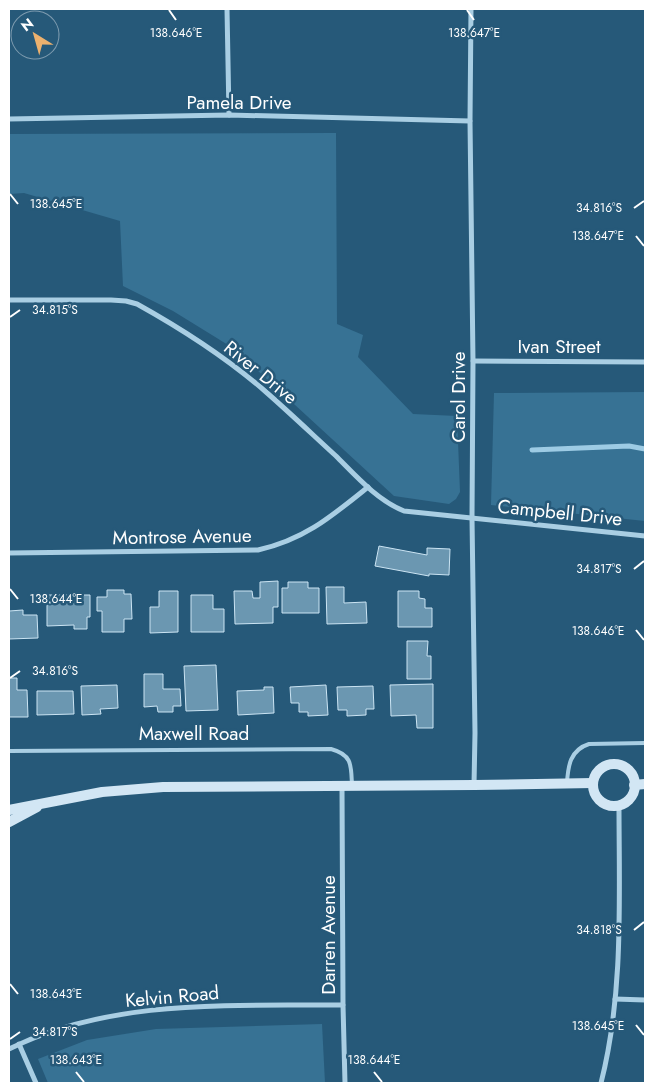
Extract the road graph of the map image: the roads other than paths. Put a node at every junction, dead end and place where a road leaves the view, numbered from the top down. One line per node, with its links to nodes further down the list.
1 (227, 9): 3 (street)
2 (471, 9): 5 (street, Carol Drive)
3 (229, 115): 4 (street, Pamela Drive); 5 (street, Pamela Drive)
4 (9, 119)
5 (470, 121): 7 (street, Carol Drive)
6 (9, 300): 9 (street, River Drive)
7 (473, 361): 8 (street, Ivan Street); 10 (street, Carol Drive)
8 (645, 362)
9 (368, 487): 10 (street, River Drive); 12 (street, Montrose Avenue)
10 (472, 518): 11 (street, Campbell Drive); 19 (street, Carol Drive)
11 (645, 536)
12 (9, 553)
13 (645, 743): 16 (lane)
14 (9, 751): 20 (lane, Maxwell Road)
15 (593, 782): 16 (street); 18 (street); 22 (street)
16 (567, 783): 19 (street)
17 (645, 784): 18 (street)
18 (634, 785): 22 (street)
19 (474, 786): 20 (street)
20 (347, 787): 21 (street); 27 (street, Darren Avenue)
21 (42, 804): 23 (street); 24 (street)
22 (619, 805): 25 (street)
23 (9, 810)
24 (9, 822)
25 (615, 1000): 26 (street); 32 (street)
26 (645, 1000)
27 (343, 1005): 28 (street, Kelvin Road); 31 (street, Darren Avenue)
28 (19, 1044): 29 (street, Kelvin Road); 30 (street)
29 (9, 1049)
30 (36, 1083)
31 (345, 1083)
32 (601, 1083)

